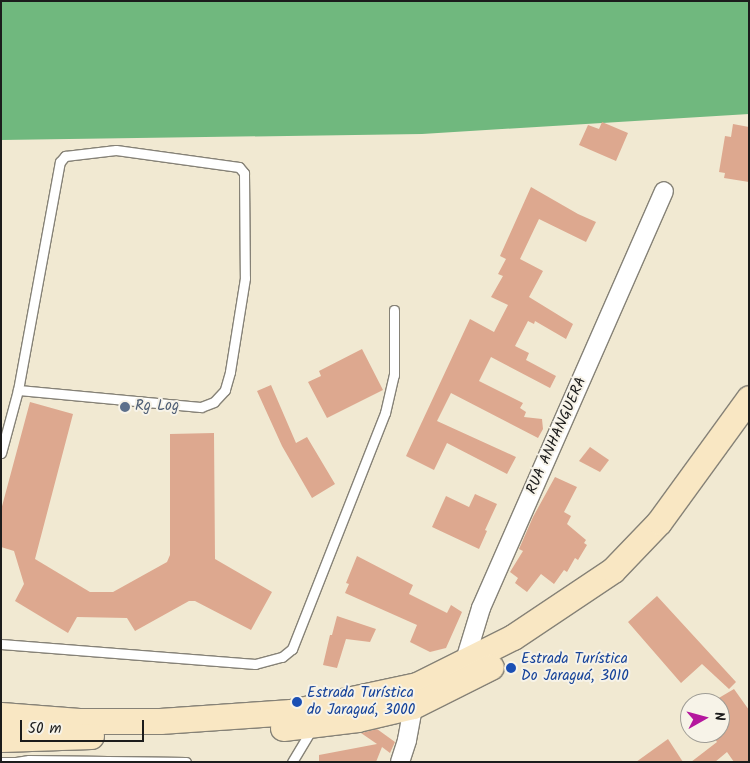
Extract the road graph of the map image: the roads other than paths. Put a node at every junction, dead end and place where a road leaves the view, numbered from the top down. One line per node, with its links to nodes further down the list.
1 (664, 191): 7 (street, RUA ANHANGUERA)
2 (394, 310): 6 (lane)
3 (18, 390): 3 (lane); 5 (lane)
4 (749, 398): 7 (main road)
5 (1, 453)
6 (1, 644)
7 (461, 674): 8 (main road)
8 (415, 695): 9 (main road); 10 (main road); 16 (street)
9 (1, 715)
10 (313, 725): 11 (main road); 15 (lane)
11 (1, 739)
12 (1, 762): 13 (lane)
13 (16, 762): 14 (lane)
14 (186, 762)
15 (292, 762)
16 (400, 762)

